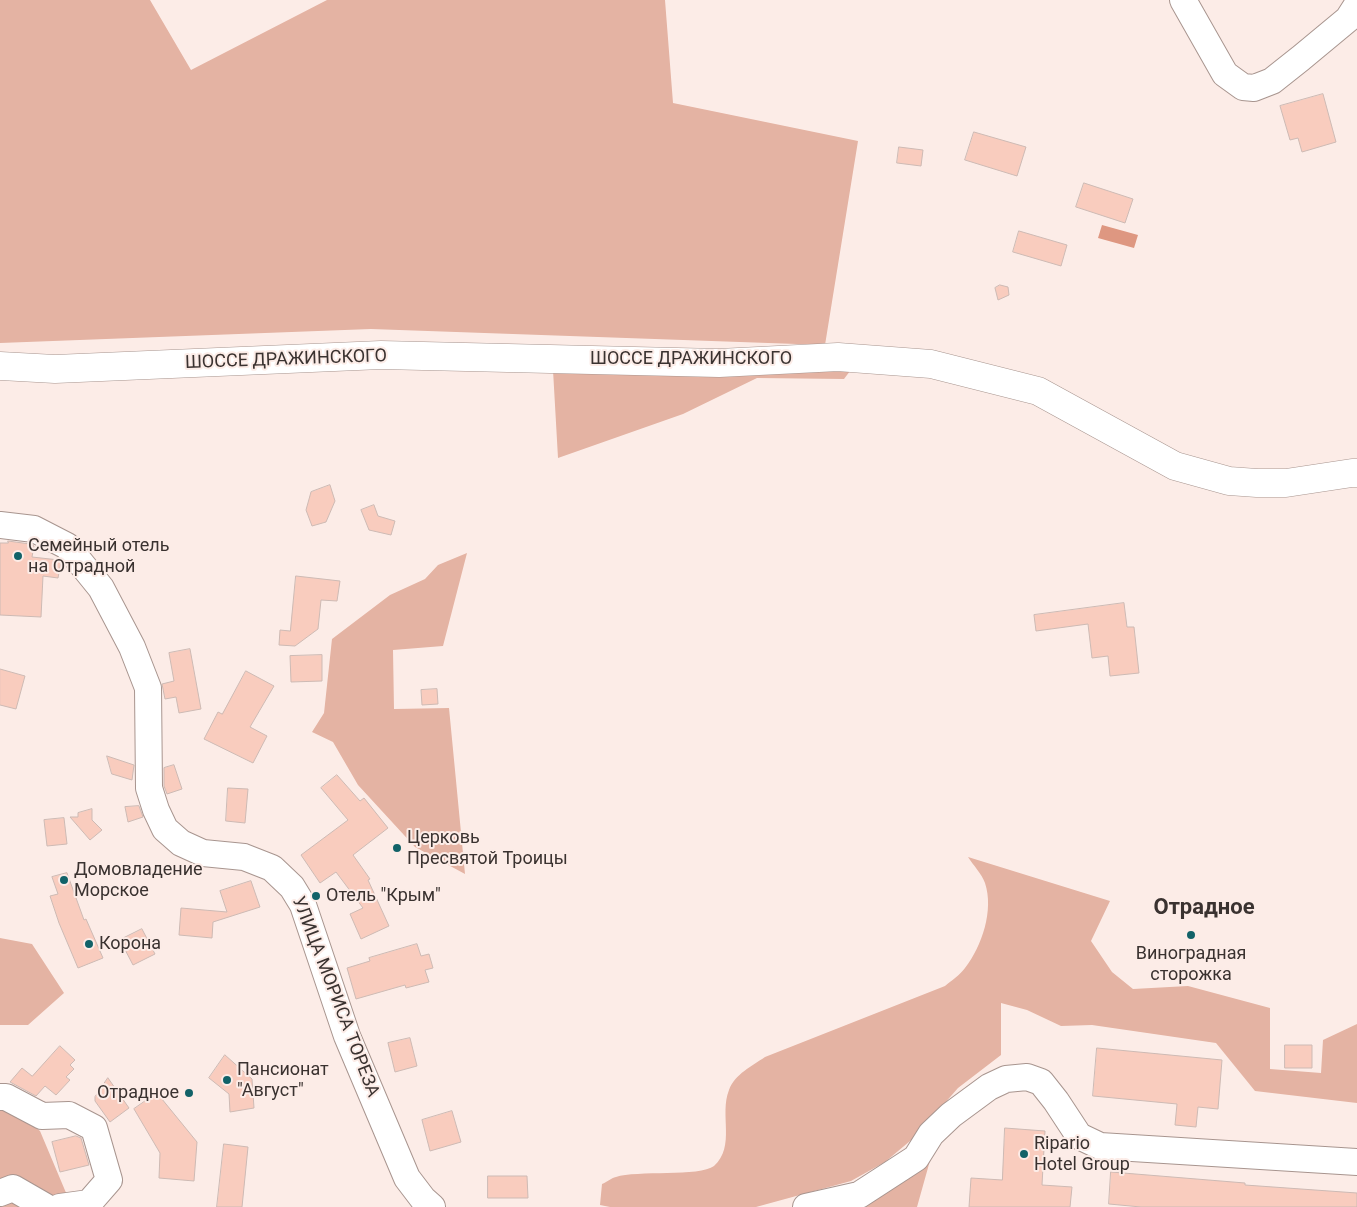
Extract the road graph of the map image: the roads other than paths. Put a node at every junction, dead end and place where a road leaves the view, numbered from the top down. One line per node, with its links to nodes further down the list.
1 (1183, 0): 2 (street)
2 (1357, 5)
3 (0, 366): 4 (main road, ШОССЕ ДРАЖИНСКОГО)
4 (1357, 473)
5 (0, 525): 11 (street, УЛИЦА МОРИСА ТОРЕЗА)
6 (0, 1097): 10 (street)
7 (1357, 1162): 12 (street)
8 (0, 1193): 9 (street)
9 (46, 1207)
10 (60, 1207)
11 (432, 1207)
12 (806, 1207)

